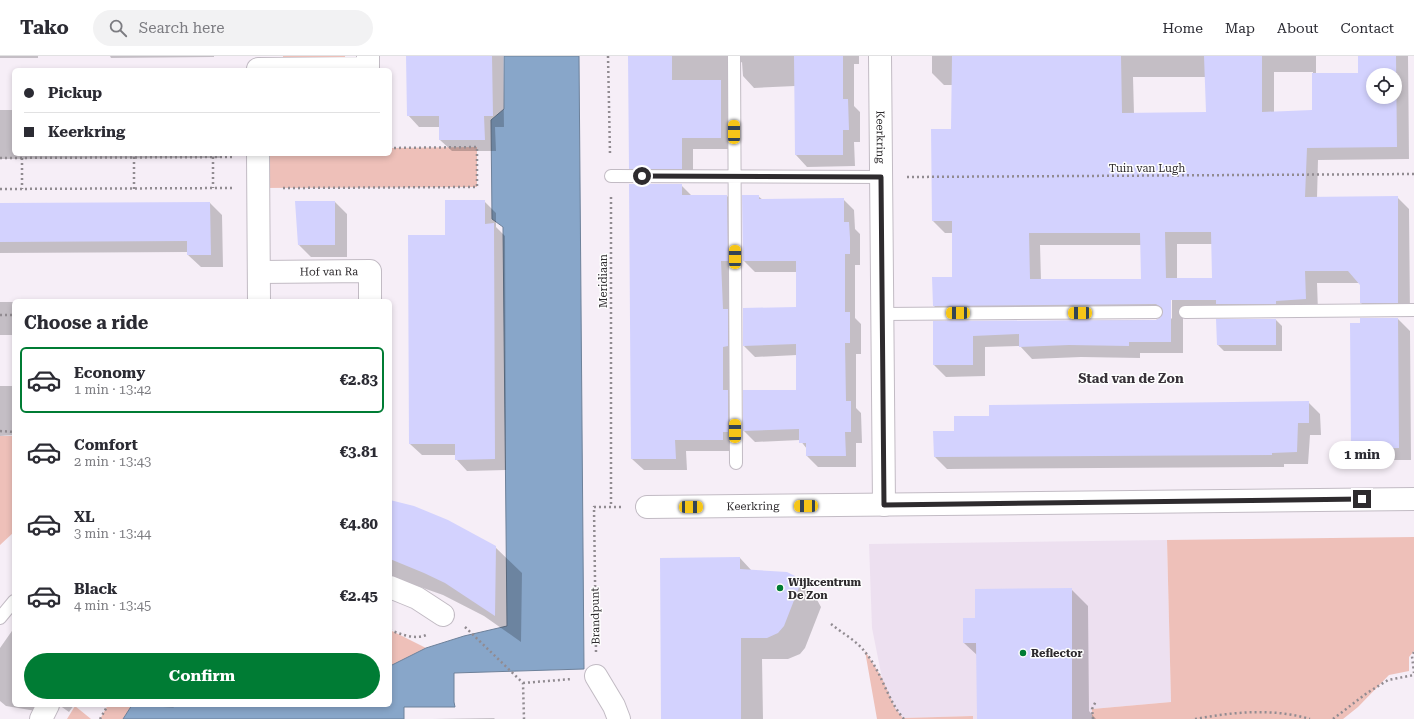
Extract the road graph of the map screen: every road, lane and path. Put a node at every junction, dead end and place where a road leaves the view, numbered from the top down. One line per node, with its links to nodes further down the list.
1 (368, 56): 5 (street)
2 (608, 56): 14 (path, Meridiaan)
3 (734, 56): 16 (lane)
4 (880, 56): 15 (street, Keerkring)
5 (258, 65)
6 (392, 148): 18 (path)
7 (236, 156): 10 (path)
8 (258, 156): 18 (street)
9 (134, 157): 10 (path); 12 (path); 21 (path)
10 (213, 157): 17 (path)
11 (0, 158): 12 (path)
12 (22, 158): 20 (path)
13 (1414, 174): 15 (path, Tuin van Lugh)
14 (611, 176): 16 (lane); 36 (path, Meridiaan)
15 (881, 177): 16 (lane); 28 (street, Keerkring)
16 (734, 178): 33 (lane)
17 (213, 188): 18 (path); 21 (path)
18 (258, 188): 22 (street)
19 (0, 189): 20 (path)
20 (22, 189): 21 (path)
21 (134, 189)
22 (259, 272): 23 (street); 24 (street, Hof van Ra)
23 (259, 299)
24 (370, 299)
25 (1414, 310): 27 (lane)
26 (1156, 312): 28 (lane)
27 (1185, 312)
28 (882, 314): 35 (street, Keerkring)
29 (0, 315): 30 (path)
30 (12, 315)
31 (0, 431): 32 (path)
32 (12, 432)
33 (736, 463)
34 (1414, 499): 35 (street, Keerkring)
35 (884, 505): 37 (street, Keerkring)
36 (594, 507): 46 (path, Brandpunt)
37 (647, 507)
38 (392, 588): 40 (street)
39 (12, 603): 41 (lane)
40 (443, 615)
41 (0, 618)
42 (831, 624): 55 (path)
43 (470, 630): 47 (path)
44 (1414, 652): 45 (path)
45 (1414, 674): 59 (path)
46 (596, 676): 47 (path); 54 (street)
47 (523, 683): 53 (path)
48 (1096, 701): 56 (path)
49 (47, 707): 51 (street)
50 (107, 707): 52 (path)
51 (41, 719)
52 (100, 719)
53 (524, 719)
54 (619, 719)
55 (904, 719)
56 (1093, 719)
57 (1195, 719): 58 (path)
58 (1310, 719)
59 (1333, 719)

